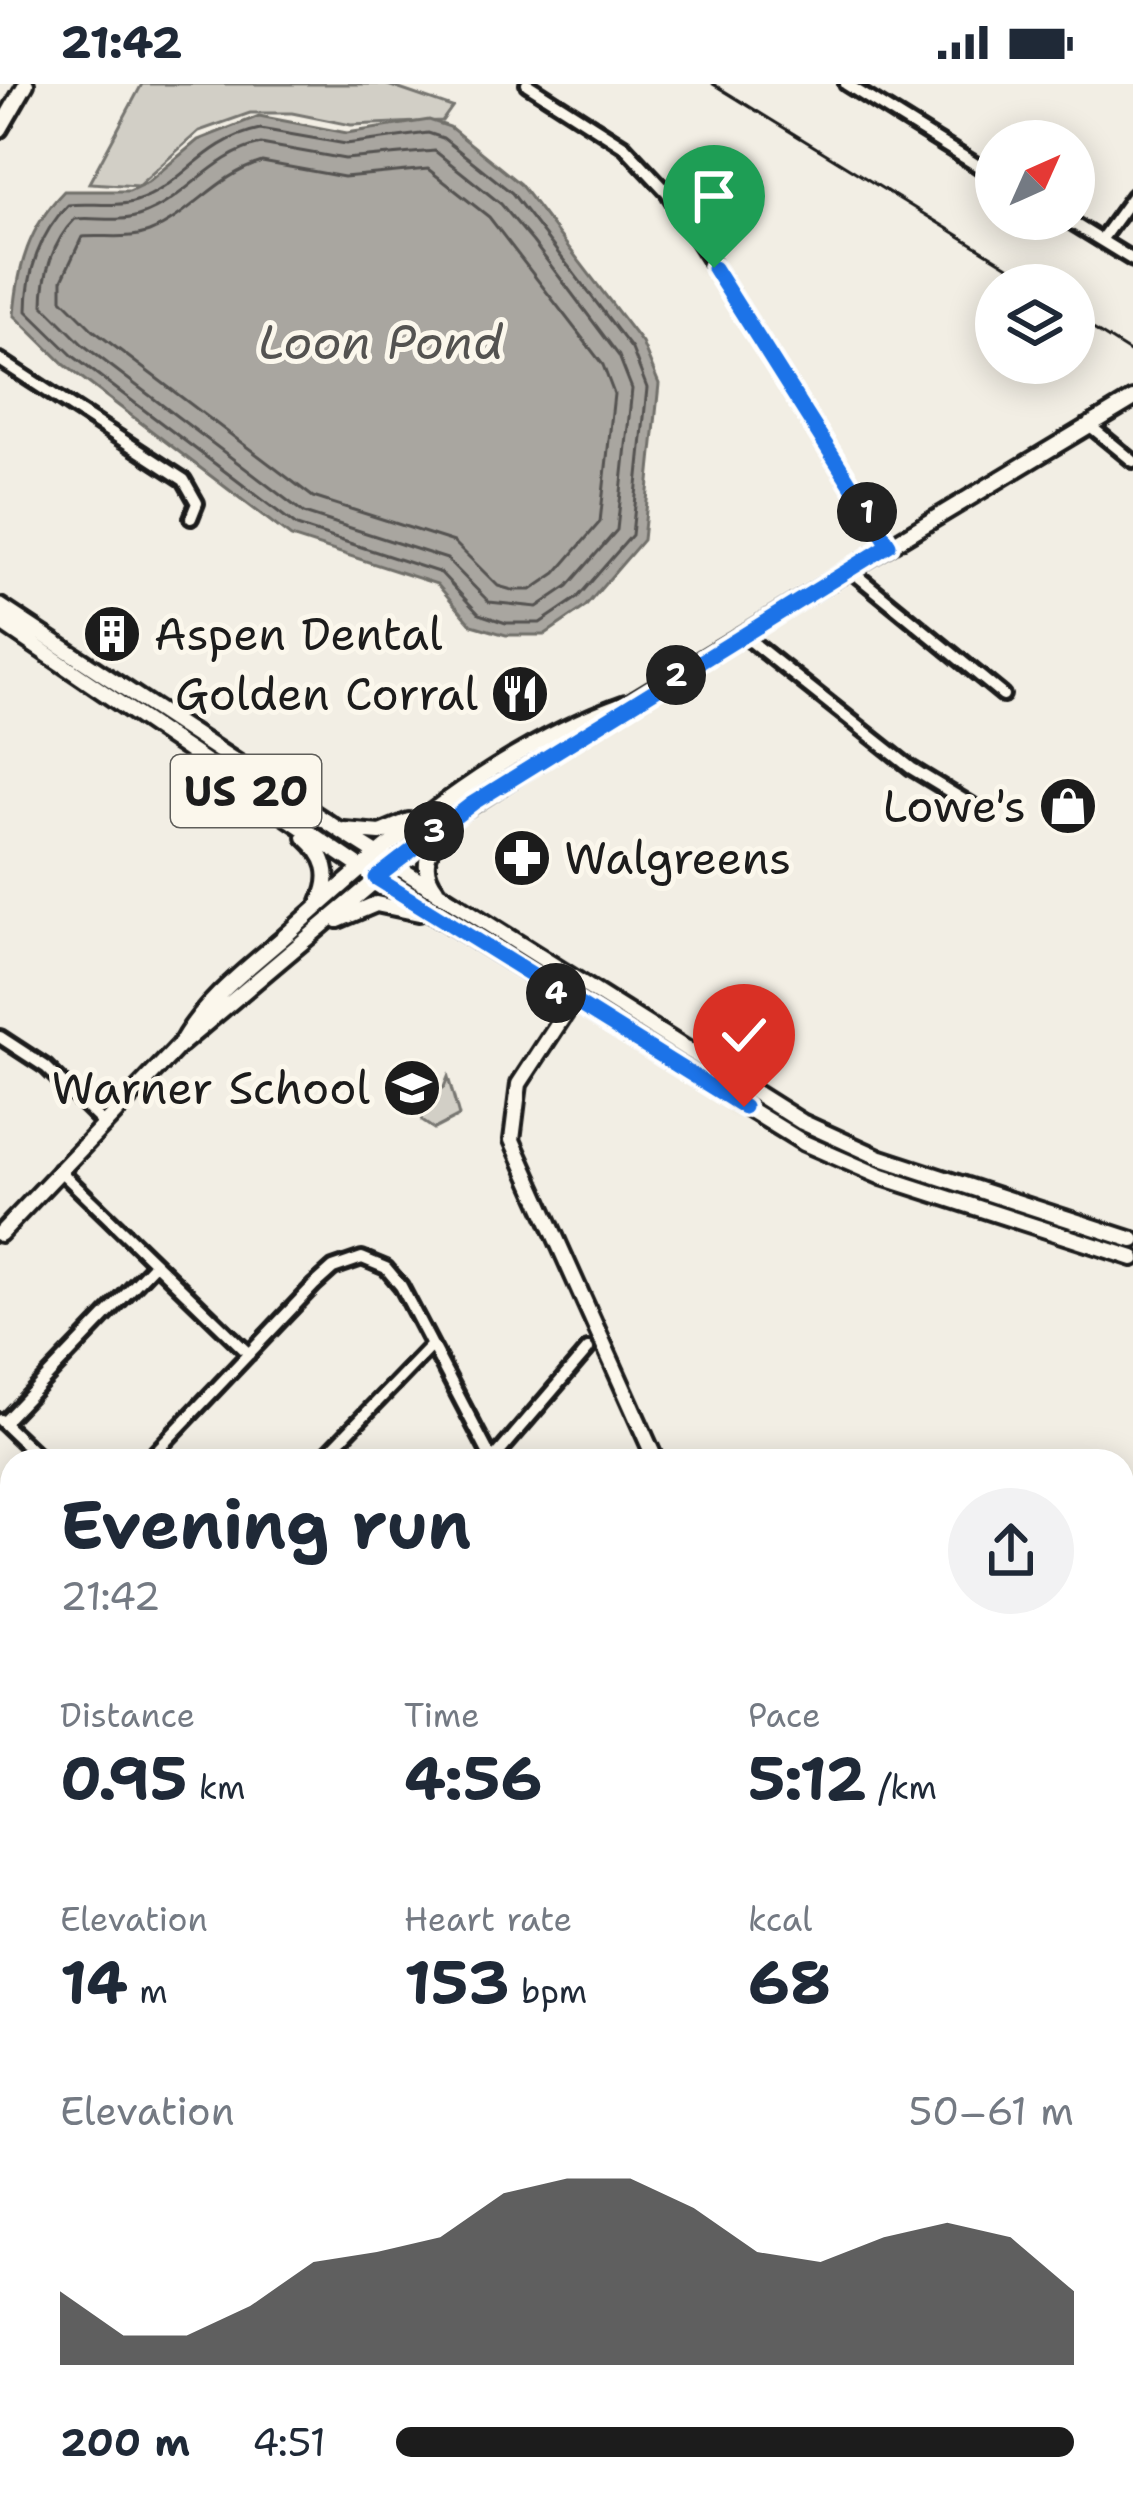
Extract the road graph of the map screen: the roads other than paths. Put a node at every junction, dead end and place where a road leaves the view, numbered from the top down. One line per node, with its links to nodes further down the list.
1 (26, 84): 4 (main road)
2 (526, 84): 15 (street)
3 (846, 84): 5 (street)
4 (0, 129)
5 (975, 164)
6 (1133, 196): 8 (street)
7 (1095, 236): 8 (street)
8 (1101, 240): 9 (street)
9 (1133, 260)
10 (0, 361): 14 (street)
11 (1133, 399): 12 (main road)
12 (1089, 425): 13 (street); 15 (main road)
13 (1133, 461)
14 (191, 518)
15 (889, 545): 16 (main road)
16 (849, 569): 19 (main road); 20 (street)
17 (0, 606): 26 (main road, US 20)
18 (0, 622): 24 (main road, US 20)
19 (742, 634): 21 (main road); 23 (street)
20 (1003, 695)
21 (634, 700): 22 (main road); 25 (main road)
22 (455, 794): 26 (main road); 27 (main road)
23 (972, 805)
24 (274, 810): 29 (main road, US 20); 32 (main road)
25 (459, 813): 28 (main road); 31 (main road)
26 (326, 821): 27 (main road, US 20)
27 (377, 854): 28 (main road, US 20); 29 (main road)
28 (393, 864): 30 (main road); 31 (main road, US 20)
29 (361, 868): 30 (main road, US 20); 32 (main road)
30 (376, 878): 33 (main road, US 20); 34 (main road)
31 (444, 896): 41 (main road, US 20)
32 (307, 916): 37 (main road)
33 (448, 925): 34 (main road); 35 (main road, US 20)
34 (313, 935): 37 (main road)
35 (572, 1003): 42 (main road, US 20); 53 (main road)
36 (0, 1037): 38 (street)
37 (178, 1047): 38 (main road)
38 (104, 1124): 39 (main road)
39 (59, 1170): 40 (main road); 43 (street)
40 (0, 1234)
41 (1133, 1240)
42 (1133, 1258)
43 (155, 1264): 46 (street); 47 (street)
44 (431, 1346): 46 (street); 50 (street); 51 (street)
45 (588, 1349): 52 (street)
46 (249, 1354): 49 (street)
47 (2, 1421): 48 (street)
48 (31, 1449)
49 (158, 1449)
50 (332, 1449)
51 (486, 1449)
52 (502, 1449)
53 (651, 1449)

